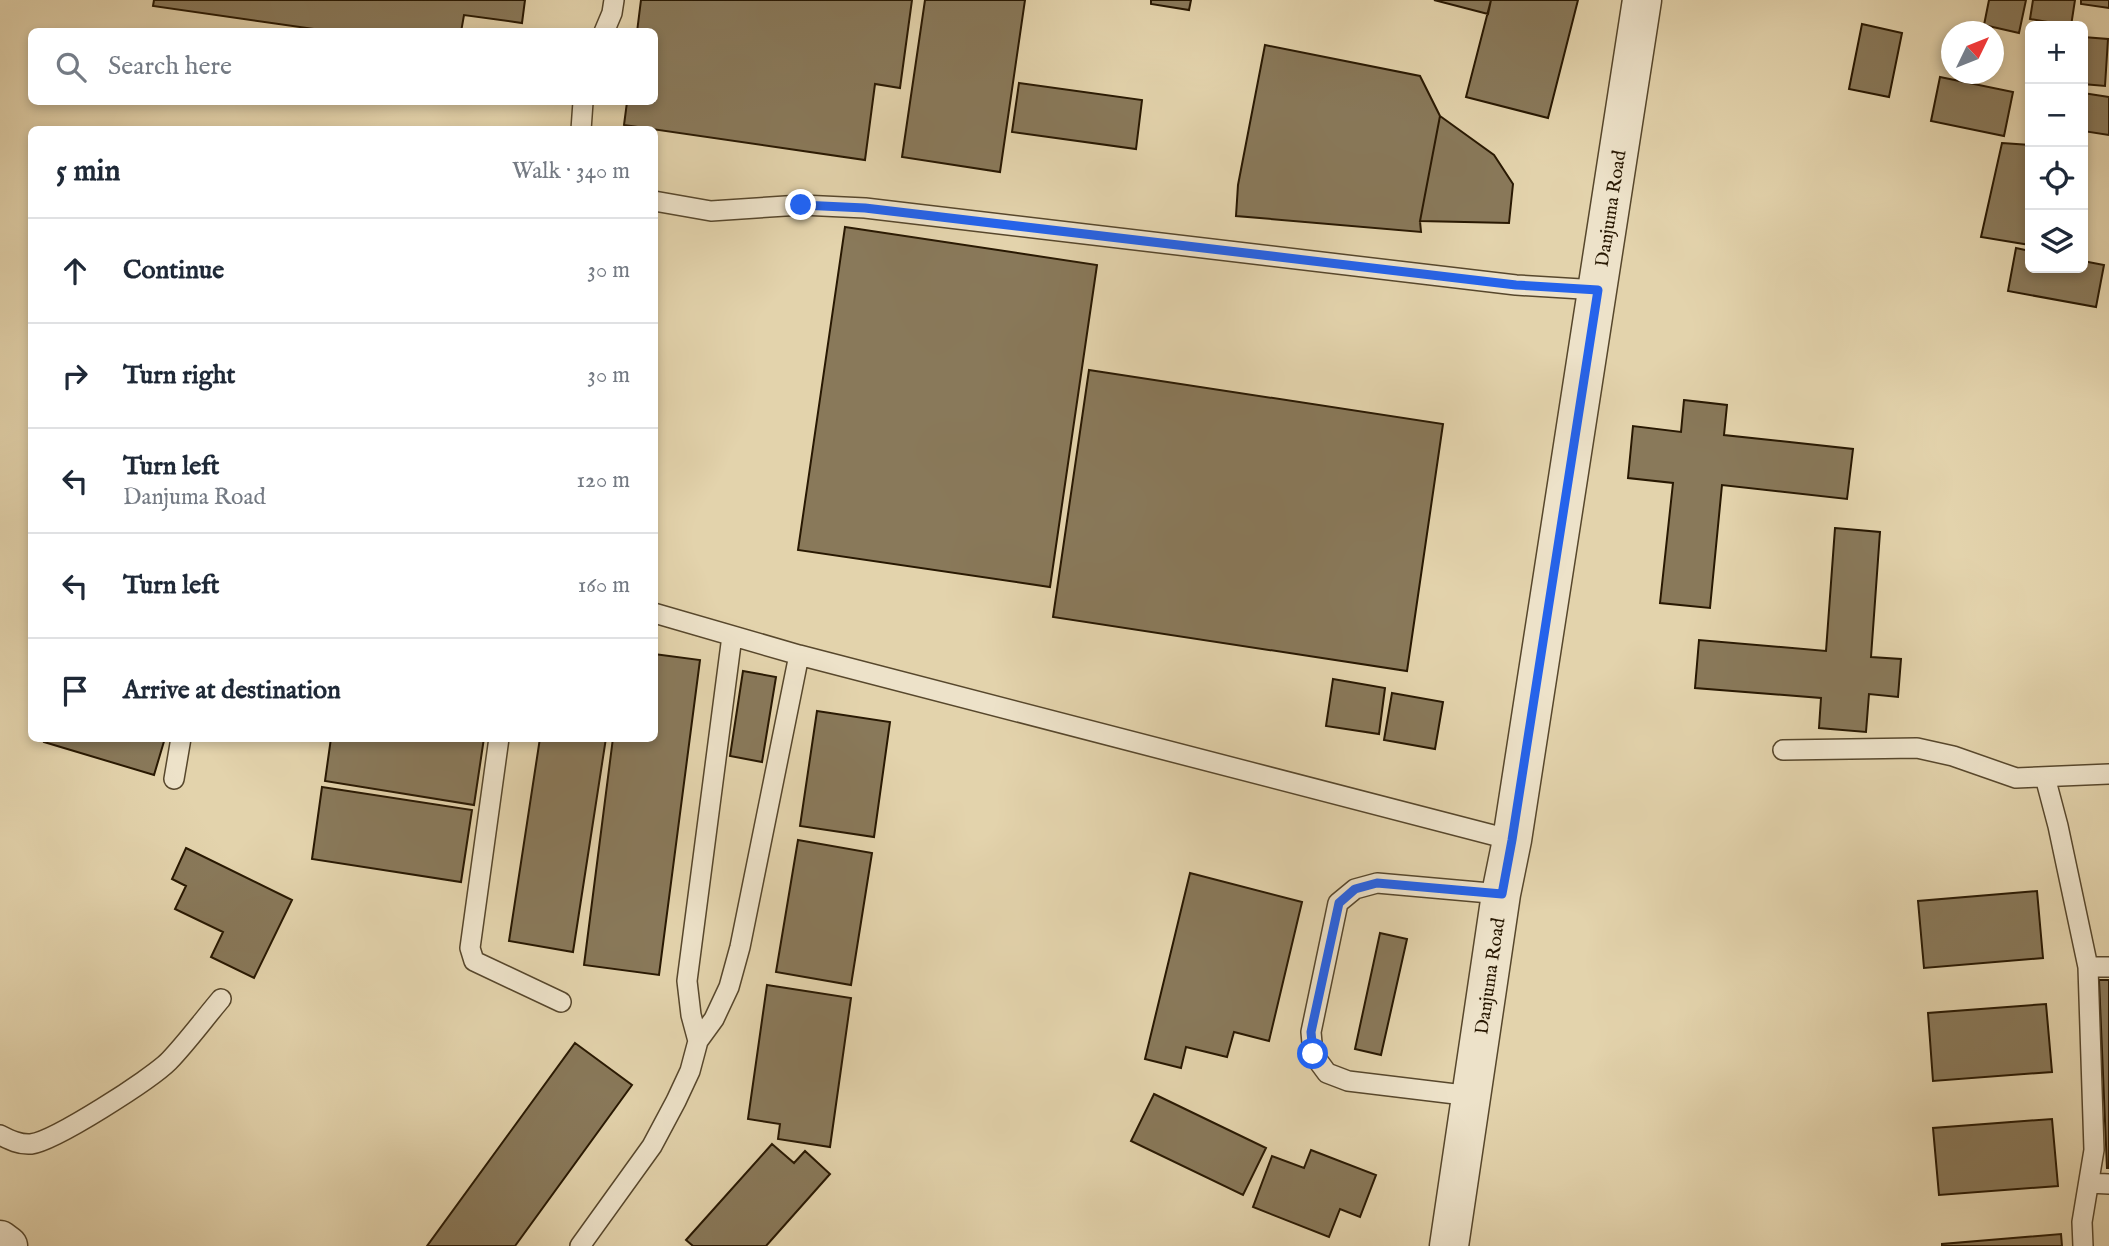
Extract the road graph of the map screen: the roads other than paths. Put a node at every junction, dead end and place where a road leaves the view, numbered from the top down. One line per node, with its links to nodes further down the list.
1 (614, 0): 3 (lane)
2 (1642, 0): 7 (street, Danjuma Road)
3 (606, 28)
4 (583, 105): 5 (lane)
5 (581, 126)
6 (658, 202): 7 (lane)
7 (1598, 290): 17 (street, Danjuma Road)
8 (658, 614): 9 (lane)
9 (733, 635): 10 (lane); 23 (lane)
10 (799, 655): 17 (lane); 23 (lane)
11 (180, 742): 16 (lane)
12 (498, 742): 22 (lane)
13 (1783, 750): 15 (lane)
14 (2109, 774): 15 (lane)
15 (2045, 777): 19 (lane)
16 (174, 779)
17 (1512, 840): 18 (street, Danjuma Road)
18 (1502, 894): 24 (street, Danjuma Road); 24 (lane)
19 (2088, 967): 20 (lane); 26 (lane)
20 (2109, 967)
21 (221, 999): 25 (lane)
22 (561, 1002)
23 (698, 1041): 30 (lane)
24 (1472, 1096): 31 (street, Danjuma Road)
25 (0, 1135)
26 (2089, 1183): 27 (lane); 32 (lane)
27 (2109, 1184)
28 (0, 1240): 29 (street)
29 (8, 1246)
30 (580, 1246)
31 (1449, 1246)
32 (2083, 1246)

